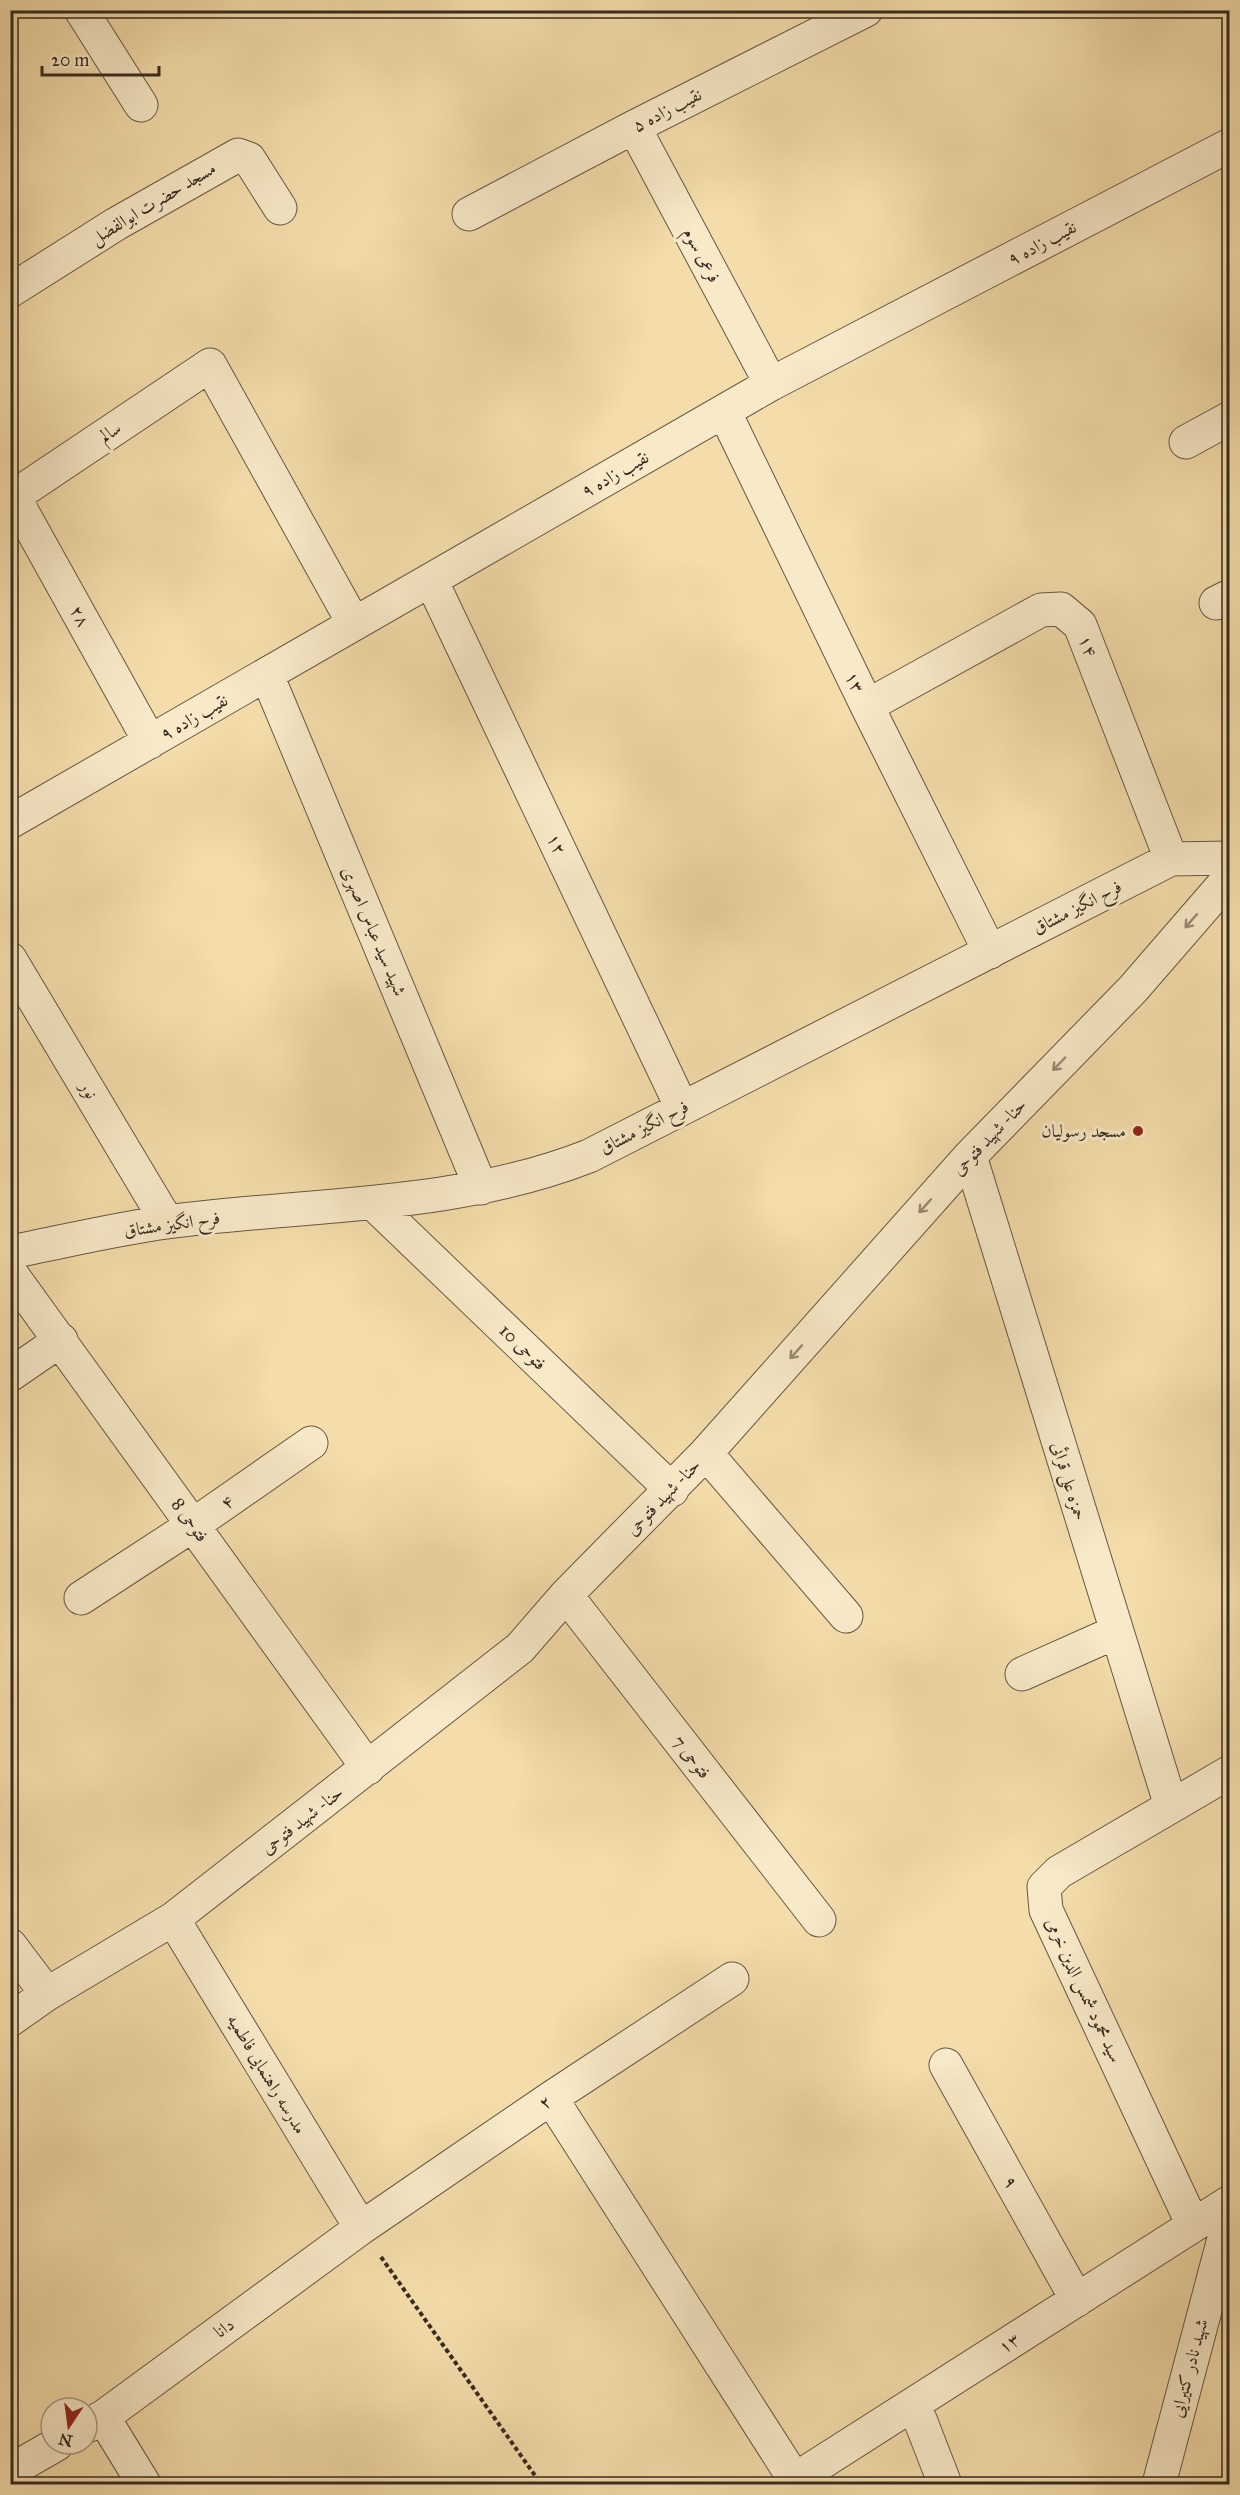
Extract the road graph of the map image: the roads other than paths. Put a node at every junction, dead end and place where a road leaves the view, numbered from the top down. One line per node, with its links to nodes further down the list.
1 (81, 10): 3 (street)
2 (866, 10): 4 (street, نقیب زاده ۵)
3 (141, 105)
4 (634, 127): 7 (street, نقیب زاده ۵); 9 (street, فرعی سوم)
5 (1230, 145): 9 (street, نقیب زاده ۹)
6 (280, 208): 8 (street, مسجد حضرت ابوالفضل)
7 (469, 214)
8 (10, 291)
9 (771, 384): 10 (street, نقیب زاده ۹)
10 (724, 411): 14 (street, نقیب زاده ۹); 17 (street, ۱۳)
11 (1230, 418): 12 (street)
12 (1186, 442)
13 (12, 495): 15 (street, سالم); 18 (street, ۲۸)
14 (431, 580): 15 (street, نقیب زاده ۹); 25 (street, ۱۲)
15 (354, 624): 16 (street, نقیب زاده ۹)
16 (267, 675): 18 (street, نقیب زاده ۹); 27 (street, شهید سید عباس اصهری)
17 (867, 706): 21 (street, ۱۴); 23 (street, ۱۳)
18 (150, 742): 19 (street, نقیب زاده ۹)
19 (10, 822)
20 (1230, 858): 21 (street, فرح انگیز مشتاق)
21 (1171, 860): 23 (street, فرح انگیز مشتاق)
22 (1230, 877): 26 (street, حنا- شهید فتوحی, one-way to 26)
23 (990, 952): 25 (street, فرح انگیز مشتاق)
24 (10, 959): 29 (street, نور)
25 (682, 1107): 27 (street, فرح انگیز مشتاق)
26 (970, 1156): 35 (street, حنا- شهید فتوحی, one-way to 35); 41 (street, حمزه علی قرائی)
27 (481, 1188): 28 (street, فرح انگیز مشتاق)
28 (374, 1204): 29 (street, فرح انگیز مشتاق); 36 (street, فتوحی 10)
29 (167, 1222): 30 (street, فرح انگیز مشتاق)
30 (10, 1252)
31 (10, 1272): 32 (street, فتوحی 8)
32 (61, 1340): 33 (street); 37 (street, فتوحی 8)
33 (10, 1375)
34 (311, 1443): 37 (street, ۴)
35 (706, 1453): 36 (street, حنا- شهید فتوحی); 40 (street)
36 (672, 1490): 38 (street, حنا- شهید فتوحی)
37 (193, 1525): 39 (street, ۴); 43 (street, فتوحی 8)
38 (566, 1595): 43 (street, حنا- شهید فتوحی); 47 (street, فتوحی 7)
39 (81, 1598)
40 (846, 1616)
41 (1116, 1632): 42 (street); 45 (street, حمزه علی قرائی)
42 (1022, 1674)
43 (368, 1768): 46 (street, حنا- شهید فتوحی)
44 (1230, 1772): 45 (street, سید محمود شمس الدین خرمی)
45 (1171, 1806): 56 (street, سید محمود شمس الدین خرمی)
46 (174, 1919): 50 (street, حنا- شهید فتوحی); 57 (street, مدرسه راهنمایی فاطمیه)
47 (819, 1920)
48 (10, 1945): 50 (street)
49 (732, 1979): 53 (street, ۲)
50 (47, 1994): 51 (street, حنا- شهید فتوحی)
51 (10, 2020)
52 (946, 2065): 58 (street, ۹)
53 (551, 2098): 57 (street, ۲); 64 (street)
54 (1230, 2202): 56 (street, ۱۳)
55 (1230, 2217): 67 (street, شهید نادر کتیرایی)
56 (1193, 2225): 58 (street, ۱۳)
57 (361, 2228): 60 (street, دانا)
58 (1077, 2300): 59 (street, ۱۳)
59 (914, 2404): 64 (street, ۱۳); 66 (street)
60 (99, 2419)
61 (99, 2427): 65 (street)
62 (39, 2454): 63 (street)
63 (10, 2471)
64 (791, 2482)
65 (144, 2484)
66 (945, 2484)
67 (1159, 2484)

